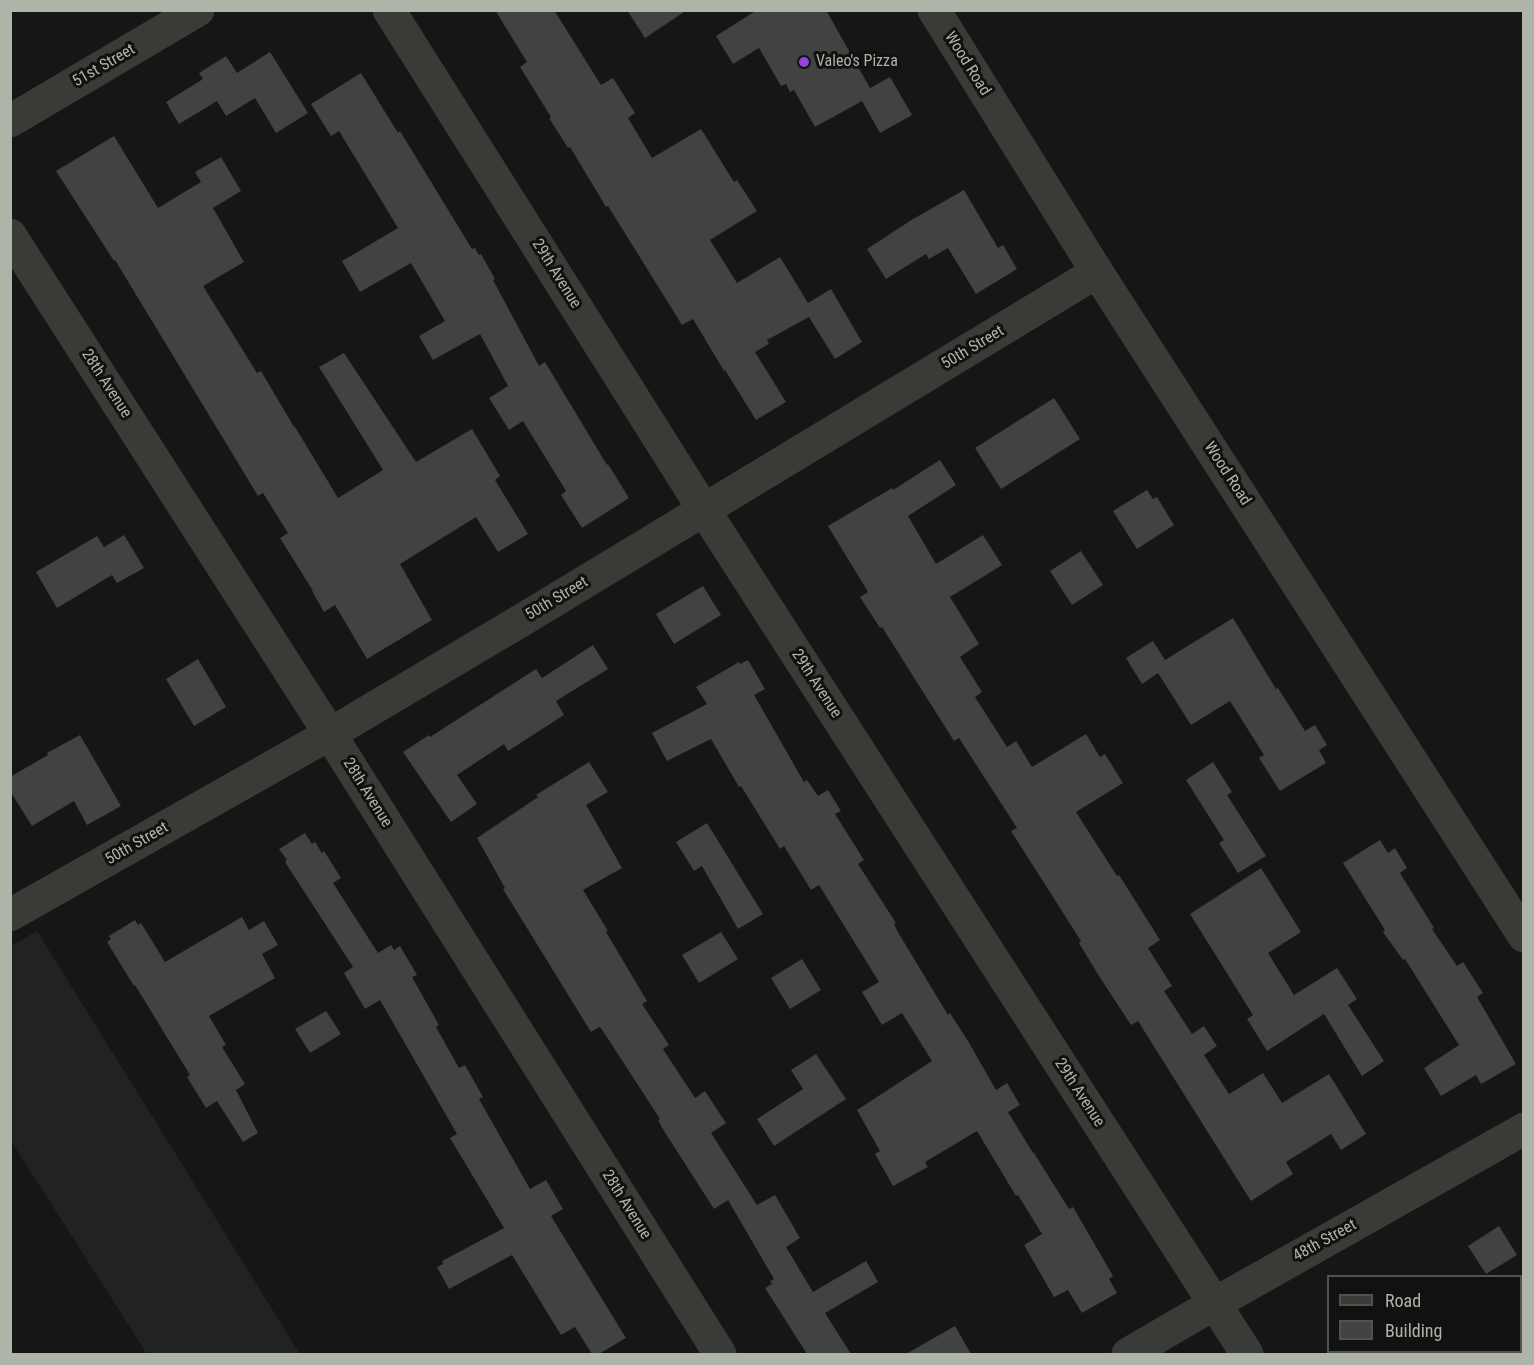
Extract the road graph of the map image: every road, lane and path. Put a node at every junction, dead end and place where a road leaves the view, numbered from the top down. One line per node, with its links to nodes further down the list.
1 (198, 10): 4 (street, 51st Street)
2 (390, 10): 7 (street, 29th Avenue)
3 (934, 10): 6 (street, Wood Road)
4 (10, 121)
5 (10, 235): 8 (street, 28th Avenue)
6 (1097, 272): 7 (street, 50th Street); 10 (street, Wood Road)
7 (705, 510): 8 (street, 50th Street); 12 (street, 29th Avenue)
8 (330, 734): 9 (street, 50th Street); 13 (street, 28th Avenue)
9 (10, 915)
10 (1524, 936)
11 (1524, 1129): 12 (street, 48th Street)
12 (1214, 1304): 14 (street, 48th Street); 15 (street, 29th Avenue)
13 (720, 1354)
14 (1128, 1354)
15 (1247, 1354)

